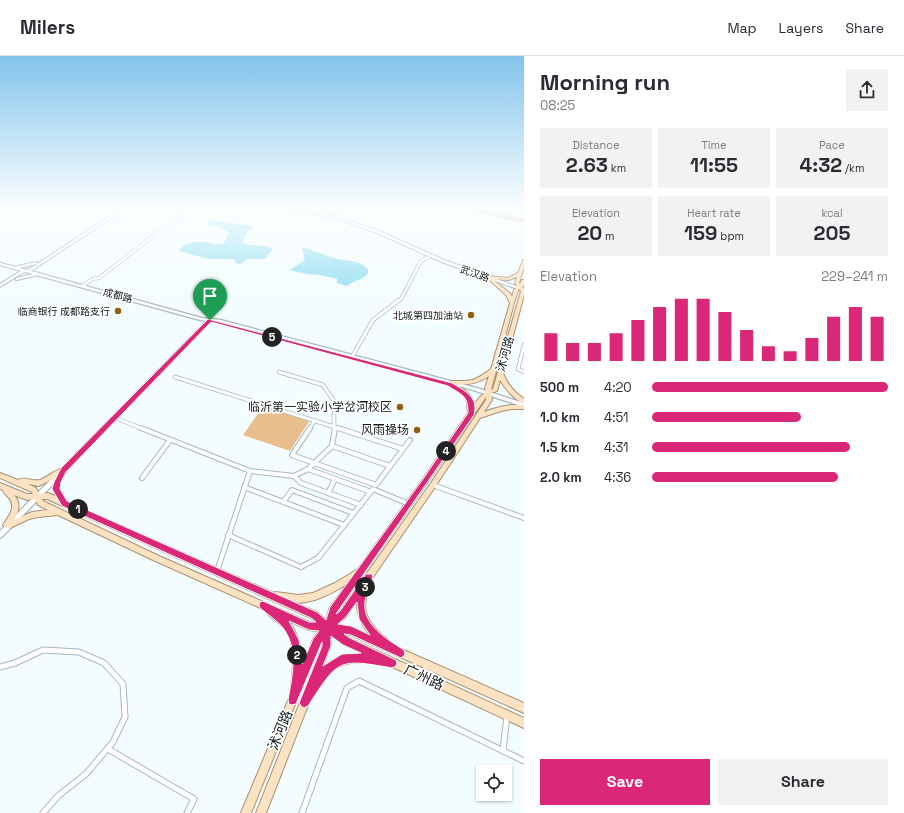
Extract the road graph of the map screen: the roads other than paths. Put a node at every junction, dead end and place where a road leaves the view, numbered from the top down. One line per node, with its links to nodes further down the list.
1 (70, 241): 8 (street)
2 (72, 241): 8 (street)
3 (146, 241): 17 (street)
4 (398, 241): 5 (street, 武汉路)
5 (431, 256): 13 (street, 武汉路); 24 (street)
6 (524, 261): 11 (main road, 沭河路)
7 (0, 264): 9 (street, 成都路)
8 (37, 264): 9 (street); 10 (street); 12 (street)
9 (12, 267): 10 (street, 成都路); 14 (street)
10 (26, 271): 12 (street, 成都路); 14 (street)
11 (520, 274): 13 (main road); 18 (main road, 沭河路)
12 (40, 275): 14 (street); 17 (street, 成都路); 22 (street, 成都路)
13 (488, 277): 18 (street, 武汉路); 21 (main road)
14 (15, 278): 16 (street); 19 (street)
15 (524, 281): 18 (main road, 沭河路)
16 (0, 286)
17 (83, 286): 22 (street, 成都路)
18 (522, 288): 20 (main road, 沭河路); 21 (main road, 沭河路)
19 (0, 290)
20 (522, 298): 28 (main road, 沭河路)
21 (512, 303): 25 (main road, 沭河路)
22 (210, 320): 24 (street, 成都路); 30 (street, 成都路); 35 (street)
23 (524, 345): 27 (street)
24 (352, 357): 30 (street, 成都路)
25 (493, 370): 30 (main road); 31 (main road, 沭河路)
26 (279, 372): 37 (street)
27 (524, 372)
28 (500, 373): 31 (main road, 沭河路); 32 (main road)
29 (175, 377): 36 (street)
30 (451, 384): 31 (street, 成都路); 33 (main road)
31 (487, 393): 32 (street, 成都路); 33 (main road, 沭河路); 34 (main road, 沭河路)
32 (524, 404): 34 (main road)
33 (471, 413): 60 (main road, 沭河路)
34 (478, 417): 52 (main road, 沭河路)
35 (116, 418): 38 (street); 45 (street)
36 (315, 420): 37 (street); 42 (street)
37 (335, 427): 40 (street); 41 (street)
38 (170, 440): 46 (street); 49 (street)
39 (410, 440): 41 (street)
40 (332, 446): 42 (street); 43 (street)
41 (403, 449): 43 (street)
42 (315, 463): 44 (street); 55 (street)
43 (390, 466): 55 (street)
44 (308, 469): 48 (street); 51 (street)
45 (64, 470): 50 (main road); 57 (street); 59 (main road)
46 (250, 471): 48 (street); 54 (street)
47 (0, 475): 50 (main road, 广州路)
48 (294, 476): 56 (street)
49 (142, 478)
50 (9, 479): 57 (main road, 广州路)
51 (335, 479): 55 (street); 56 (street)
52 (433, 485): 64 (street); 72 (main road, 沭河路)
53 (0, 486): 57 (main road, 广州路); 65 (main road)
54 (244, 487): 58 (street); 69 (street)
55 (374, 488): 60 (street); 61 (street)
56 (328, 493): 61 (street)
57 (37, 497): 59 (main road, 广州路); 62 (main road, 广州路); 65 (street)
58 (284, 501): 63 (street); 66 (street)
59 (64, 504): 71 (main road, 广州路)
60 (409, 504): 70 (main road, 沭河路)
61 (361, 505): 63 (street)
62 (61, 513): 65 (main road); 74 (main road, 广州路)
63 (354, 513): 66 (street)
64 (524, 518)
65 (9, 525): 67 (street); 68 (street)
66 (344, 525): 69 (street)
67 (0, 532)
68 (0, 535)
69 (228, 535): 71 (street)
70 (362, 569): 73 (main road); 75 (main road, 沭河路)
71 (216, 572): 73 (main road, 广州路)
72 (369, 577): 75 (main road, 沭河路); 76 (main road)
73 (266, 594): 75 (main road, 广州路)
74 (263, 605): 75 (main road, 广州路); 79 (main road)
75 (328, 627): 76 (main road, 广州路); 77 (main road, 广州路); 79 (main road, 沭河路); 80 (main road, 沭河路)
76 (401, 653): 81 (main road, 广州路)
77 (392, 663): 80 (main road); 82 (main road, 广州路)
78 (0, 667): 84 (street)
79 (292, 700): 89 (main road, 沭河路)
80 (304, 703): 90 (main road, 沭河路)
81 (524, 708)
82 (507, 715): 83 (main road, 广州路); 85 (street)
83 (524, 723)
84 (108, 749): 87 (street); 88 (street)
85 (504, 751): 86 (street); 91 (street)
86 (524, 761)
87 (43, 813)
88 (187, 813)
89 (246, 813)
90 (261, 813)
91 (302, 813)

